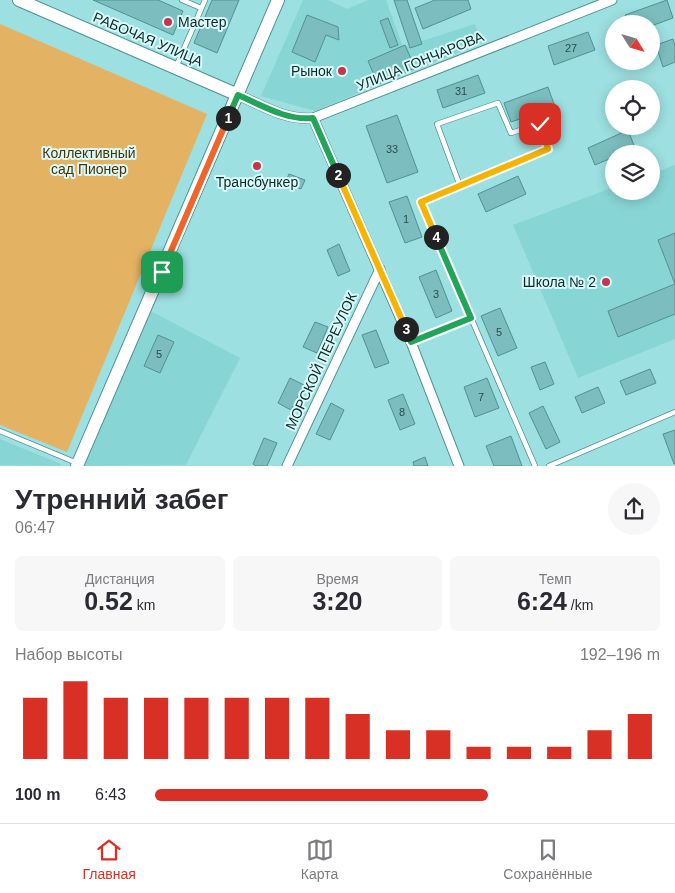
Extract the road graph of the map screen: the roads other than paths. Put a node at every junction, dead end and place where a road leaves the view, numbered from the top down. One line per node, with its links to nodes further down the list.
1 (19, 0): 7 (main road, РАБОЧАЯ УЛИЦА)
2 (182, 0): 6 (lane)
3 (205, 0): 6 (lane)
4 (278, 0): 8 (main road)
5 (612, 0): 9 (street, УЛИЦА ГОНЧАРОВА)
6 (201, 8): 7 (lane)
7 (176, 68): 8 (main road, РАБОЧАЯ УЛИЦА)
8 (238, 95): 9 (street, УЛИЦА ГОНЧАРОВА); 16 (main road)
9 (313, 118): 11 (street)
10 (460, 186): 10 (lane); 12 (lane)
11 (380, 269): 13 (street); 17 (street, МОРСКОЙ ПЕРЕУЛОК)
12 (471, 318): 13 (lane); 19 (lane)
13 (411, 342): 18 (street)
14 (675, 412): 20 (lane)
15 (0, 431): 16 (lane)
16 (78, 465)
17 (287, 466)
18 (459, 466)
19 (535, 466)
20 (549, 466)

